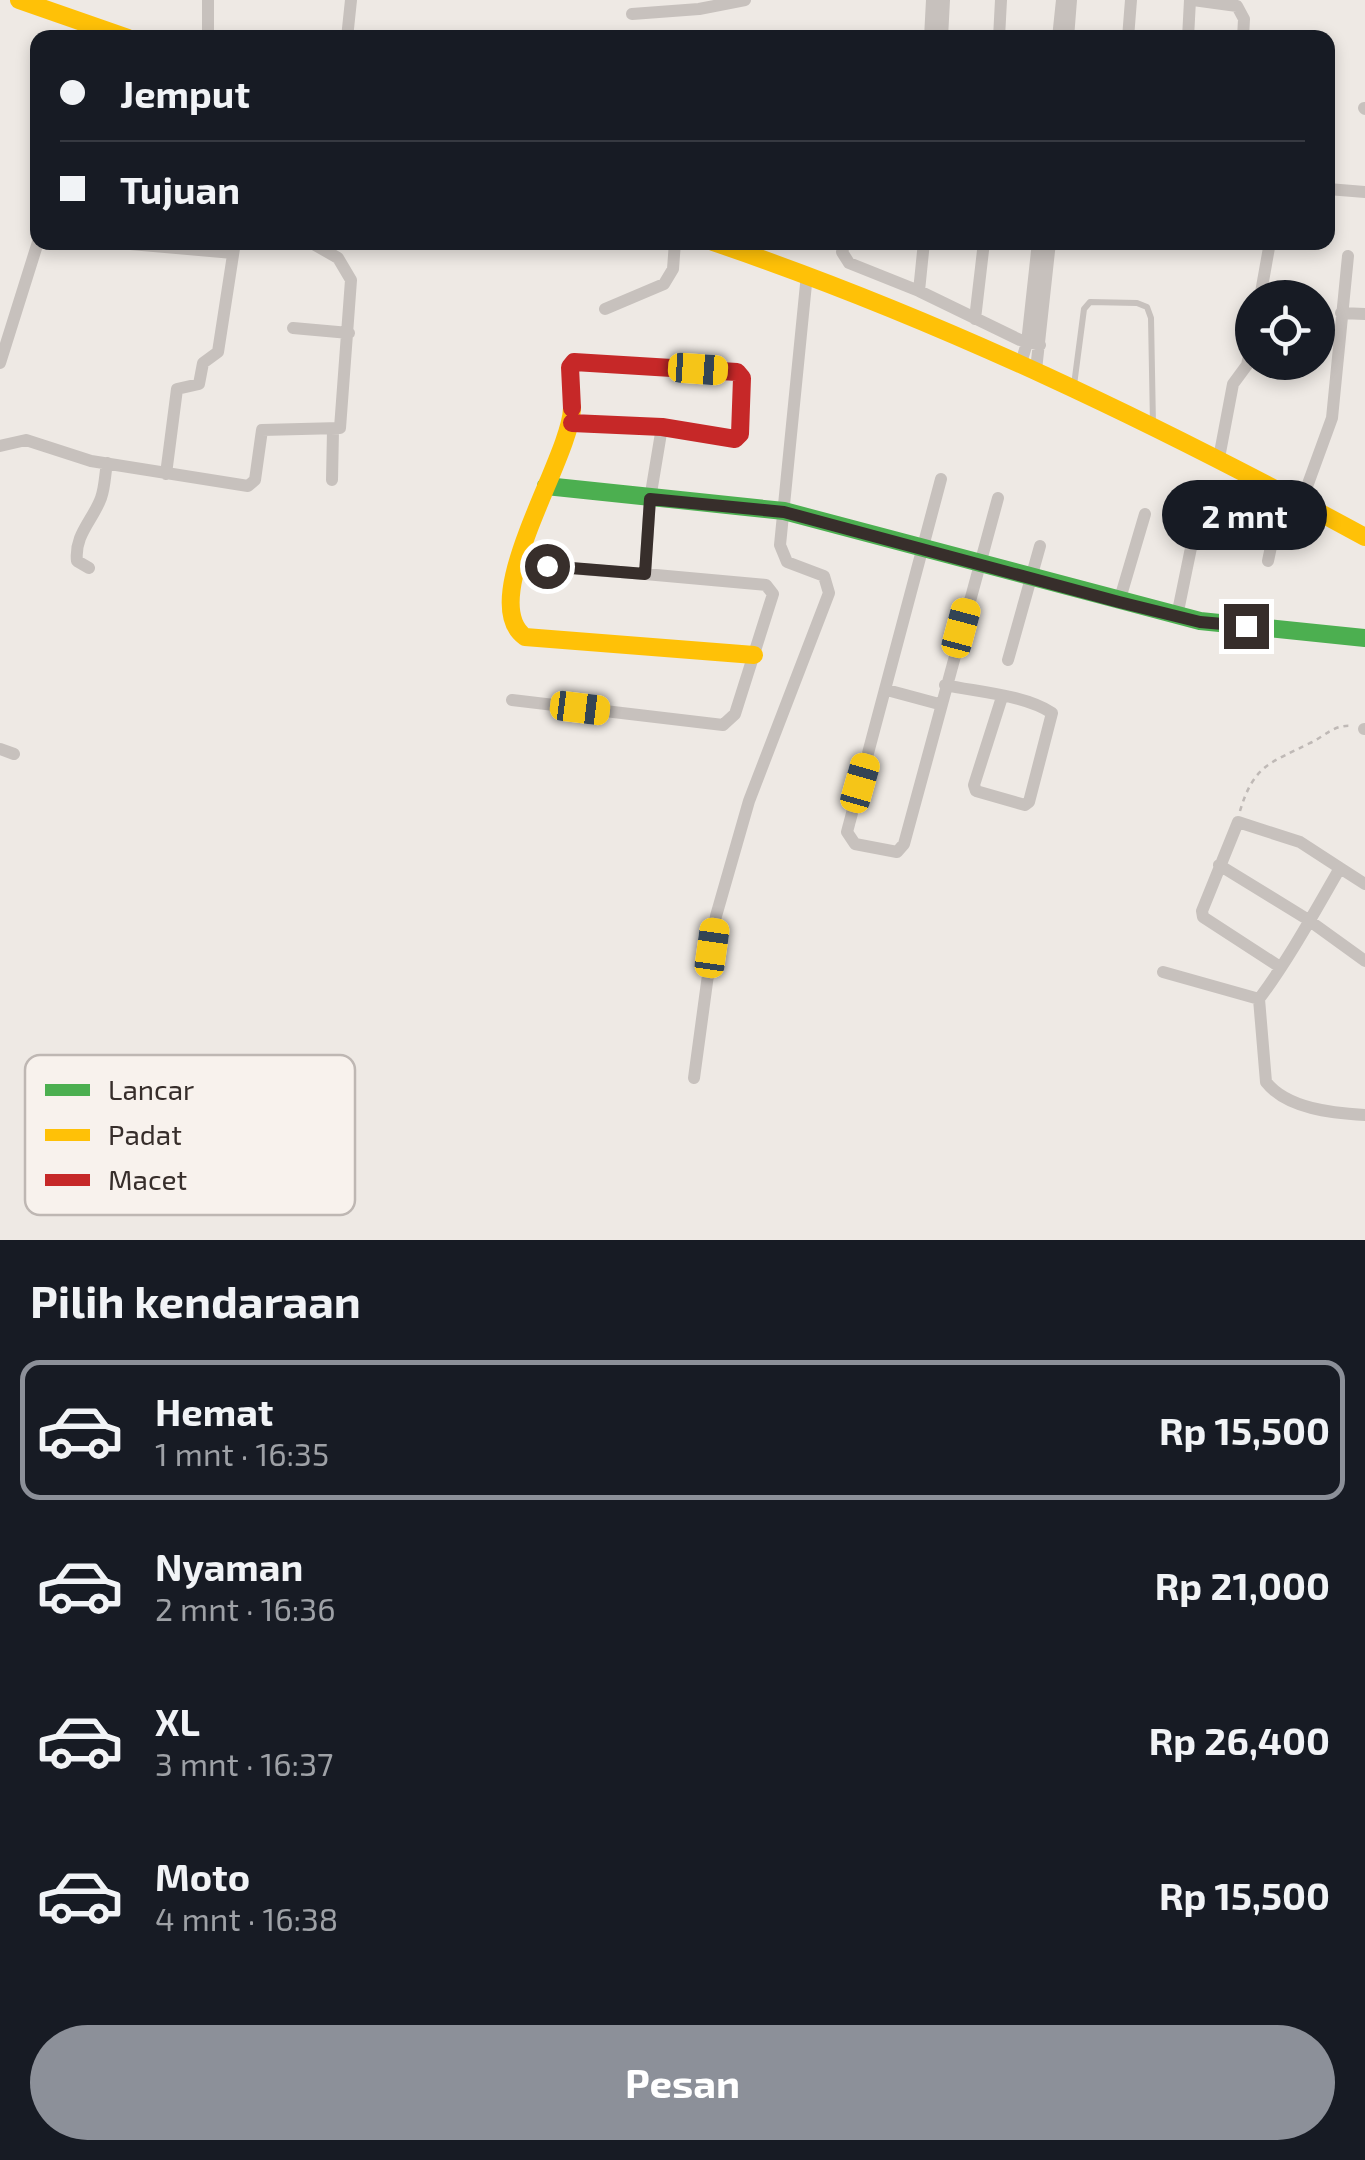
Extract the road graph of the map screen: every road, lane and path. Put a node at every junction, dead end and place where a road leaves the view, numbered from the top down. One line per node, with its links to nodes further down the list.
1 (208, 0): 14 (street)
2 (351, 0): 15 (street)
3 (745, 0): 12 (street)
4 (932, 0): 16 (street)
5 (944, 0): 17 (street)
6 (1002, 0): 18 (street)
7 (1062, 0): 19 (street)
8 (1071, 0): 20 (street)
9 (1131, 0): 21 (street)
10 (1192, 0): 22 (street); 23 (street)
11 (25, 2): 13 (street)
12 (632, 14)
13 (95, 30)
14 (208, 30)
15 (348, 30)
16 (930, 30)
17 (942, 30)
18 (1000, 30)
19 (1059, 30)
20 (1069, 30)
21 (1129, 30)
22 (1189, 30)
23 (1243, 30)
24 (1335, 190): 25 (street)
25 (1365, 192)
26 (36, 250): 48 (street)
27 (234, 250): 59 (street)
28 (324, 250): 46 (street)
29 (674, 250): 41 (street)
30 (737, 250): 38 (street)
31 (843, 250): 40 (street)
32 (923, 250): 40 (street)
33 (983, 250): 44 (street)
34 (1038, 250): 47 (street)
35 (1049, 250): 47 (street)
36 (1269, 250): 39 (street)
37 (1348, 256): 42 (street)
38 (807, 274): 49 (street); 67 (street)
39 (1263, 280)
40 (919, 290): 44 (street)
41 (605, 309)
42 (1341, 313): 43 (street); 66 (street)
43 (1365, 314)
44 (975, 319): 47 (street)
45 (293, 328): 46 (street)
46 (349, 333): 55 (street)
47 (1034, 344): 49 (street)
48 (0, 364)
49 (1028, 366): 51 (street)
50 (1235, 380): 57 (street)
51 (1074, 387): 53 (street); 53 (lane)
52 (572, 424): 54 (street); 54 (street); 62 (street)
53 (1154, 426): 57 (street)
54 (662, 427): 65 (street)
55 (333, 430): 59 (street); 61 (street)
56 (0, 446): 58 (street)
57 (1219, 458): 63 (street)
58 (107, 464): 59 (street); 76 (street)
59 (166, 474)
60 (941, 479): 72 (street)
61 (332, 480)
62 (546, 486): 65 (street); 74 (street)
63 (1282, 494): 66 (street); 73 (street)
64 (998, 498): 75 (street)
65 (650, 499): 67 (street); 77 (street)
66 (1302, 503): 69 (street)
67 (784, 512): 72 (street); 99 (street)
68 (1145, 514): 79 (street)
69 (1365, 536)
70 (1192, 543): 80 (street)
71 (1040, 546): 78 (street)
72 (924, 548): 75 (street); 85 (street)
73 (1268, 561)
74 (515, 564): 77 (street); 82 (street)
75 (978, 564): 78 (street); 84 (street)
76 (88, 568)
77 (645, 574): 82 (street)
78 (1031, 579): 79 (street); 83 (street)
79 (1119, 602): 80 (street)
80 (1177, 616): 81 (street)
81 (1365, 638)
82 (754, 656): 87 (street)
83 (1008, 660)
84 (945, 686): 86 (street); 88 (street)
85 (887, 690): 88 (street); 88 (street)
86 (1002, 698): 86 (street)
87 (512, 700)
88 (939, 704)
89 (1365, 729): 90 (path)
90 (1238, 822): 91 (street); 92 (street)
91 (1218, 865): 94 (street); 96 (street)
92 (1340, 868): 93 (street); 94 (street)
93 (1365, 884)
94 (1307, 919): 95 (street); 96 (street)
95 (1365, 961)
96 (1280, 967): 98 (street)
97 (1162, 972): 98 (street)
98 (1259, 1000): 100 (street)
99 (694, 1078)
100 (1365, 1115)

